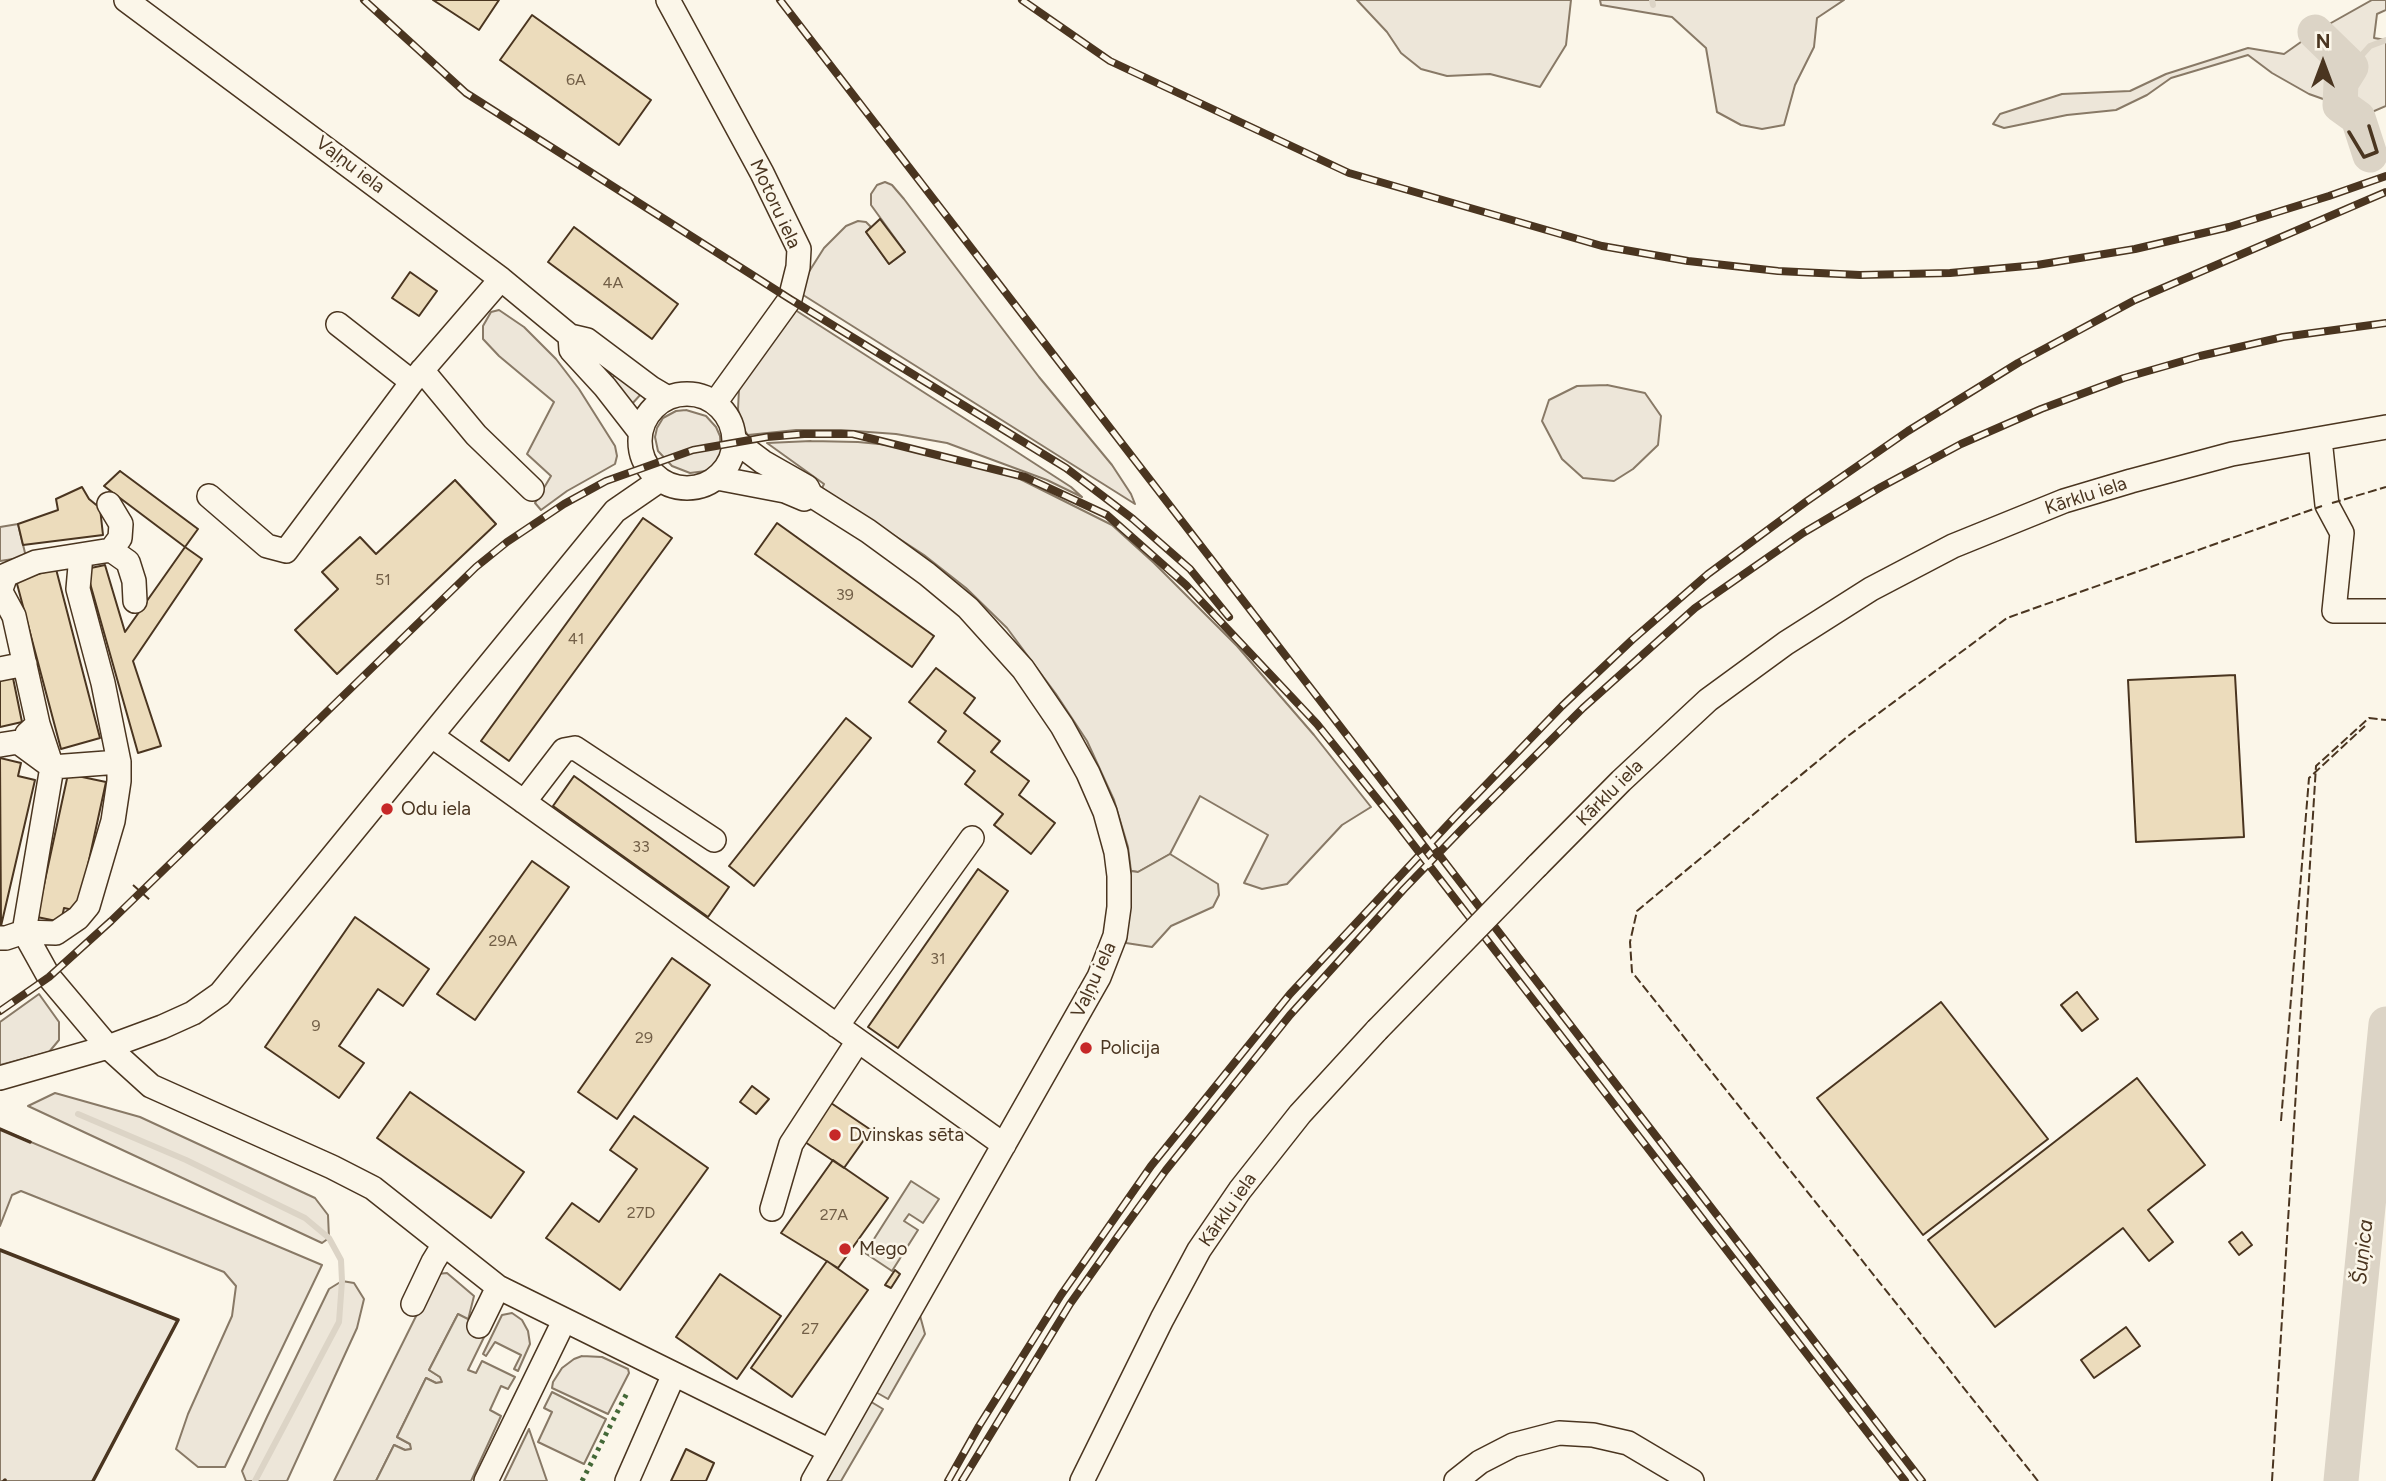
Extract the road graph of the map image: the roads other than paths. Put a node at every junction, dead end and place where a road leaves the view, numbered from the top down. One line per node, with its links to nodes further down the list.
1 (126, 0): 3 (street, Vaļņu iela)
2 (668, 0): 8 (street, Motoru iela)
3 (501, 279): 5 (street, Vaļņu iela); 6 (street)
4 (338, 324): 6 (street)
5 (570, 336): 7 (street); 10 (street)
6 (417, 376): 15 (street); 17 (street)
7 (668, 398): 8 (street); 10 (street)
8 (715, 403): 12 (street)
9 (2386, 427): 11 (street, Kārklu iela)
10 (640, 432): 14 (street)
11 (2320, 439): 23 (street); 49 (street, Kārklu iela, bridge)
12 (735, 441): 13 (street); 16 (street, Vaļņu iela)
13 (717, 478): 14 (street); 16 (street)
14 (660, 480): 27 (street)
15 (532, 489)
16 (811, 495): 40 (street, Vaļņu iela)
17 (209, 496)
18 (109, 504): 19 (street)
19 (111, 550): 20 (street); 22 (street)
20 (81, 555): 21 (street); 29 (street)
21 (0, 592): 24 (street)
22 (135, 601)
23 (2386, 611)
24 (25, 664): 25 (street); 26 (street)
25 (0, 668)
26 (38, 724): 28 (street); 30 (street)
27 (432, 736): 31 (street); 38 (street)
28 (9, 744): 30 (street)
29 (119, 762): 30 (street); 34 (street)
30 (52, 767): 34 (street)
31 (524, 802): 33 (street); 36 (street)
32 (972, 838): 36 (street)
33 (714, 840)
34 (24, 932): 35 (street); 38 (street)
35 (0, 938)
36 (837, 1026): 37 (street)
37 (858, 1041): 40 (street); 41 (street)
38 (108, 1047): 39 (street); 42 (street)
39 (0, 1078)
40 (1004, 1145): 48 (street, Vaļņu iela)
41 (772, 1209)
42 (444, 1244): 43 (street); 44 (street)
43 (498, 1286): 45 (street); 46 (street)
44 (413, 1304)
45 (564, 1321): 47 (street); 50 (street)
46 (479, 1326)
47 (674, 1374): 48 (street); 51 (street)
48 (830, 1451): 52 (street, Vaļņu iela)
49 (1083, 1480)
50 (486, 1481)
51 (627, 1481)
52 (813, 1481)
53 (1456, 1481): 54 (street)
54 (1692, 1481)

